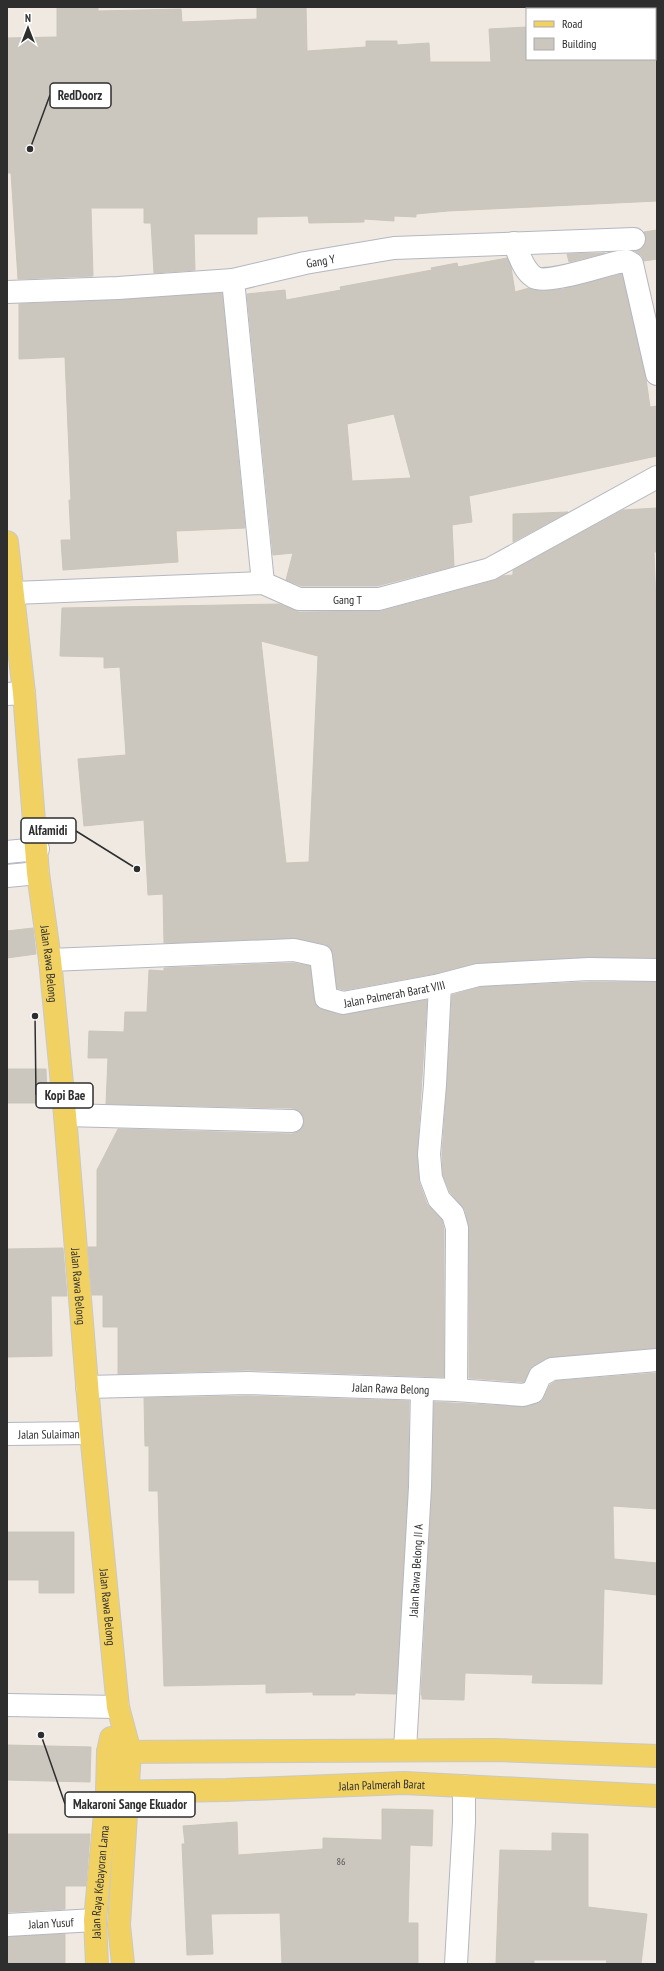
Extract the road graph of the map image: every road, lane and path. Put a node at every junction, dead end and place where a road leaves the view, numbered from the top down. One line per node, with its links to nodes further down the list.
1 (634, 239): 2 (street, Gang Y)
2 (514, 243): 3 (street, Gang Y); 5 (street)
3 (233, 280): 4 (street, Gang Y); 8 (street)
4 (7, 292)
5 (657, 374)
6 (657, 477): 8 (street, Gang T)
7 (7, 542): 9 (main road, Jalan Rawa Belong)
8 (263, 584): 9 (street, Gang T)
9 (14, 593): 10 (main road, Jalan Rawa Belong)
10 (16, 694): 11 (main road, Jalan Rawa Belong)
11 (38, 849): 12 (street); 13 (main road, Jalan Rawa Belong)
12 (7, 852)
13 (38, 874): 14 (street); 15 (main road, Jalan Rawa Belong)
14 (7, 876)
15 (50, 960): 17 (street, Jalan Palmerah Barat VIII); 18 (main road, Jalan Rawa Belong)
16 (657, 970): 17 (street, Jalan Palmerah Barat VIII)
17 (440, 985): 23 (street)
18 (65, 1115): 19 (street); 21 (main road, Jalan Rawa Belong)
19 (292, 1121)
20 (657, 1360): 23 (street, Jalan Rawa Belong)
21 (87, 1387): 22 (street, Jalan Rawa Belong); 24 (main road, Jalan Rawa Belong)
22 (422, 1390): 23 (street, Jalan Rawa Belong); 28 (street, Jalan Rawa Belong II A)
23 (456, 1390)
24 (91, 1433): 25 (street, Jalan Sulaiman); 27 (main road, Jalan Rawa Belong)
25 (7, 1434)
26 (7, 1705): 27 (street)
27 (118, 1707): 29 (main road, Jalan Rawa Belong); 30 (main road, Jalan Rawa Belong)
28 (405, 1750): 30 (main road); 31 (main road)
29 (108, 1752): 30 (main road); 33 (main road, Jalan Raya Kebayoran Lama)
30 (130, 1752): 34 (main road, Jalan Raya Kebayoran Lama)
31 (657, 1756)
32 (464, 1786): 34 (main road, Jalan Palmerah Barat); 35 (main road, Jalan Palmerah Barat); 40 (street)
33 (107, 1792): 34 (main road, Jalan Palmerah Barat); 36 (main road, Jalan Raya Kebayoran Lama)
34 (128, 1792): 39 (main road, Jalan Raya Kebayoran Lama)
35 (657, 1796)
36 (95, 1920): 37 (street, Jalan Yusuf); 38 (main road, Jalan Raya Kebayoran Lama)
37 (7, 1925)
38 (97, 1964)
39 (123, 1964)
40 (456, 1964)

